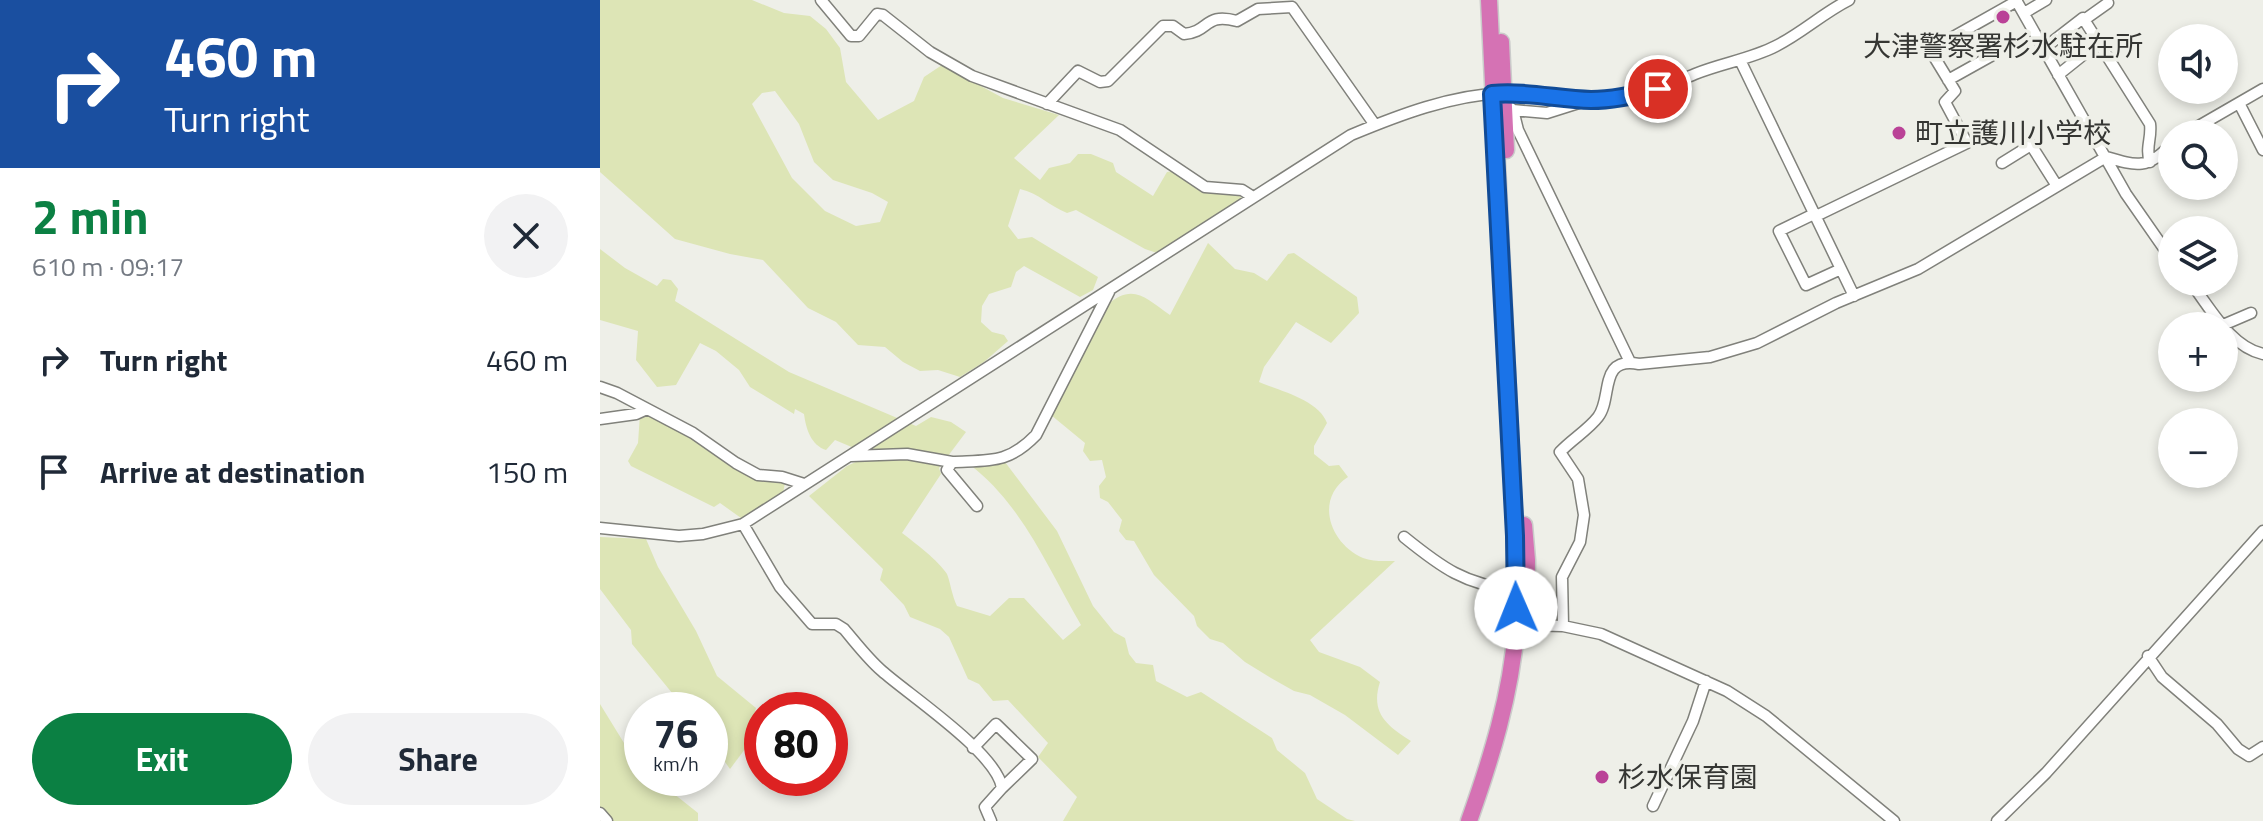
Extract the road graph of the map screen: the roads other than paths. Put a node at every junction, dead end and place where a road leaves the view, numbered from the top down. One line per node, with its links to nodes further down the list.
1 (821, 0): 21 (street)
2 (1489, 0): 18 (highway)
3 (1499, 0): 18 (highway)
4 (1849, 0): 14 (street)
5 (2046, 0): 9 (street)
6 (2017, 1): 9 (street); 16 (street)
7 (2108, 3): 10 (street)
8 (1294, 4): 21 (street); 23 (street)
9 (2024, 13): 11 (street)
10 (2084, 20): 11 (street); 27 (street)
11 (2043, 49): 15 (street)
12 (2083, 55): 15 (street)
13 (1991, 56): 16 (street)
14 (1740, 60): 19 (street); 31 (street)
15 (2058, 75): 26 (street)
16 (1948, 80): 31 (street)
17 (2263, 89): 20 (street)
18 (1504, 99): 19 (street); 19 (street); 23 (street); 42 (street); 54 (highway); 55 (highway)
19 (1590, 100)
20 (2239, 103): 22 (street); 24 (street)
21 (1047, 104): 30 (street)
22 (2209, 120)
23 (1375, 125): 30 (street)
24 (2263, 150)
25 (2158, 155): 27 (street)
26 (2106, 157): 27 (street); 29 (street); 32 (street)
27 (2150, 162)
28 (2002, 163): 29 (street)
29 (2057, 186): 35 (street)
30 (1253, 197): 34 (street)
31 (1815, 215): 33 (street); 33 (street)
32 (2158, 240)
33 (1841, 269): 35 (street)
34 (1110, 290): 46 (street); 47 (street)
35 (1854, 296): 42 (street)
36 (2201, 296): 37 (street)
37 (2213, 312)
38 (2251, 313): 39 (street)
39 (2238, 319)
40 (2238, 341): 41 (street)
41 (2263, 354)
42 (1630, 362): 56 (street)
43 (600, 387): 44 (street)
44 (647, 409): 45 (street); 48 (street)
45 (600, 419)
46 (848, 456): 47 (street); 48 (street)
47 (952, 462): 49 (street)
48 (804, 484): 50 (street)
49 (977, 506)
50 (743, 524): 51 (street); 60 (street)
51 (600, 528)
52 (2263, 531): 57 (street)
53 (1404, 537): 54 (street)
54 (1515, 590): 55 (highway)
55 (1521, 625): 56 (street); 66 (highway); 67 (highway)
56 (1563, 626): 58 (street)
57 (2148, 656): 59 (street); 69 (street)
58 (1706, 681): 62 (street); 68 (street)
59 (2263, 747)
60 (973, 748): 61 (street); 61 (street)
61 (1002, 788): 65 (street)
62 (1653, 806)
63 (600, 813): 64 (street)
64 (607, 821)
65 (991, 821)
66 (1469, 821)
67 (1479, 821)
68 (1894, 821)
69 (1997, 821)

